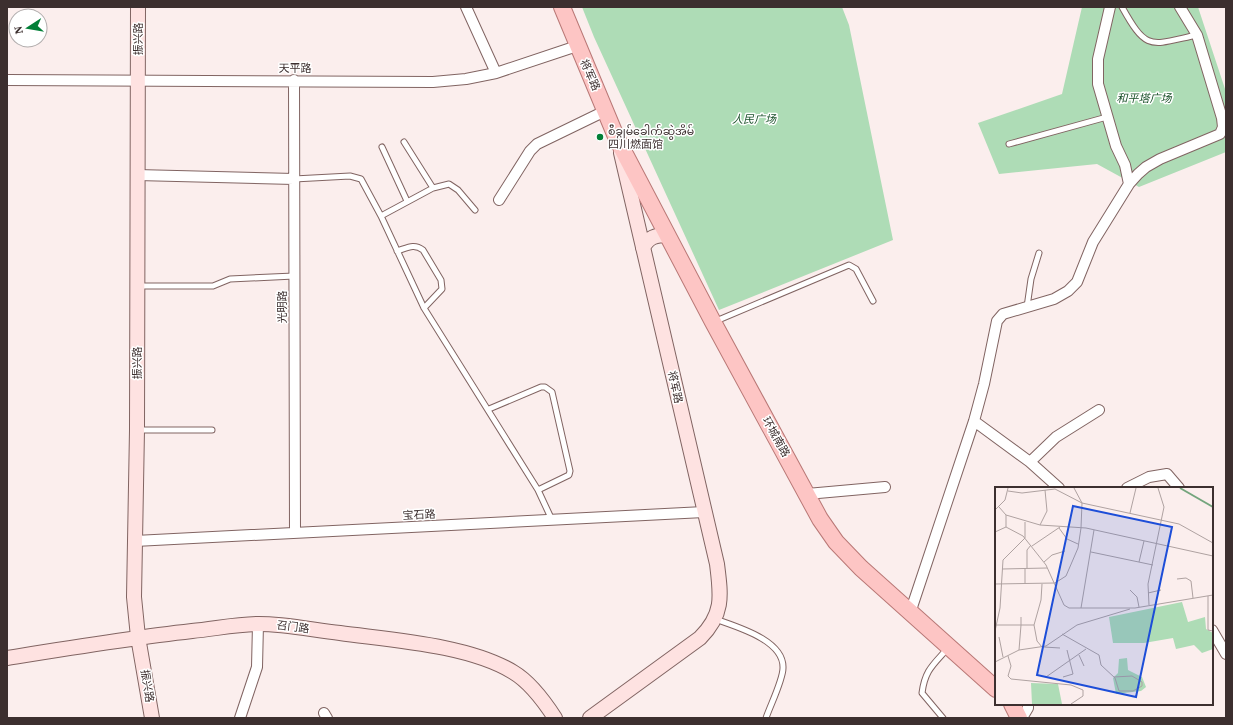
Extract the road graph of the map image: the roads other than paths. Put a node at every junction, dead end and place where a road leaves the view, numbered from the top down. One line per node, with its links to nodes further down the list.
1 (138, 7): 11 (main road, 振兴路)
2 (466, 7): 9 (street)
3 (562, 7): 8 (main road, 将军路)
4 (1110, 7): 14 (street)
5 (1122, 7): 7 (lane)
6 (1180, 7): 7 (street)
7 (1197, 35): 21 (street)
8 (577, 46): 9 (street, 天平路); 13 (main road, 将军路)
9 (496, 73): 12 (street, 天平路)
10 (7, 80): 11 (street, 天平路)
11 (138, 80): 12 (street, 天平路); 19 (main road, 振兴路)
12 (294, 80): 20 (street, 光明路)
13 (606, 111): 15 (main road, 将军路); 23 (street)
14 (1107, 117): 17 (lane); 21 (street)
15 (618, 139): 27 (main road, 环城南路); 28 (main road, 将军路)
16 (404, 142): 22 (lane)
17 (1009, 144)
18 (382, 147): 24 (lane)
19 (138, 175): 20 (street); 32 (main road, 振兴路)
20 (294, 179): 26 (lane); 31 (street, 光明路)
21 (1129, 184): 34 (street)
22 (433, 188): 24 (lane); 25 (lane)
23 (499, 200)
24 (407, 201): 26 (lane)
25 (475, 210)
26 (381, 216): 29 (lane)
27 (667, 235): 28 (main road); 36 (main road, 环城南路)
28 (643, 248): 49 (main road, 将军路)
29 (397, 251): 35 (lane); 35 (lane)
30 (1039, 253): 34 (lane)
31 (294, 276): 32 (lane); 51 (street, 光明路)
32 (137, 286): 40 (main road, 振兴路)
33 (873, 301): 36 (lane)
34 (1026, 307): 39 (street)
35 (424, 308): 37 (lane)
36 (713, 322): 48 (main road, 环城南路)
37 (489, 409): 47 (lane); 47 (lane)
38 (1099, 410): 42 (street)
39 (974, 421): 42 (street); 53 (street)
40 (137, 430): 41 (lane); 52 (main road, 振兴路)
41 (212, 430)
42 (1030, 462): 44 (street)
43 (885, 487): 48 (street)
44 (1058, 487)
45 (1128, 487): 46 (street)
46 (1178, 487)
47 (538, 490): 50 (lane)
48 (807, 494): 53 (main road, 环城南路)
49 (704, 512): 50 (street, 宝石路); 54 (main road, 将军路)
50 (552, 520): 51 (street, 宝石路)
51 (295, 533): 52 (street, 宝石路)
52 (135, 541): 57 (main road, 振兴路)
53 (910, 613): 58 (main road, 环城南路)
54 (715, 619): 67 (main road, 将军路); 68 (lane)
55 (258, 624): 57 (main road, 召门路); 65 (street); 66 (main road, 召门路)
56 (1213, 632): 59 (street)
57 (138, 637): 60 (main road, 召门路); 64 (main road, 振兴路)
58 (950, 646): 61 (main road, 环城南路); 69 (lane)
59 (1226, 654)
60 (7, 658)
61 (995, 687)
62 (1012, 705): 70 (main road)
63 (1028, 705): 71 (street)
64 (152, 718)
65 (240, 718)
66 (555, 718)
67 (590, 718)
68 (766, 718)
69 (943, 718)
70 (1019, 718)
71 (1022, 718)

